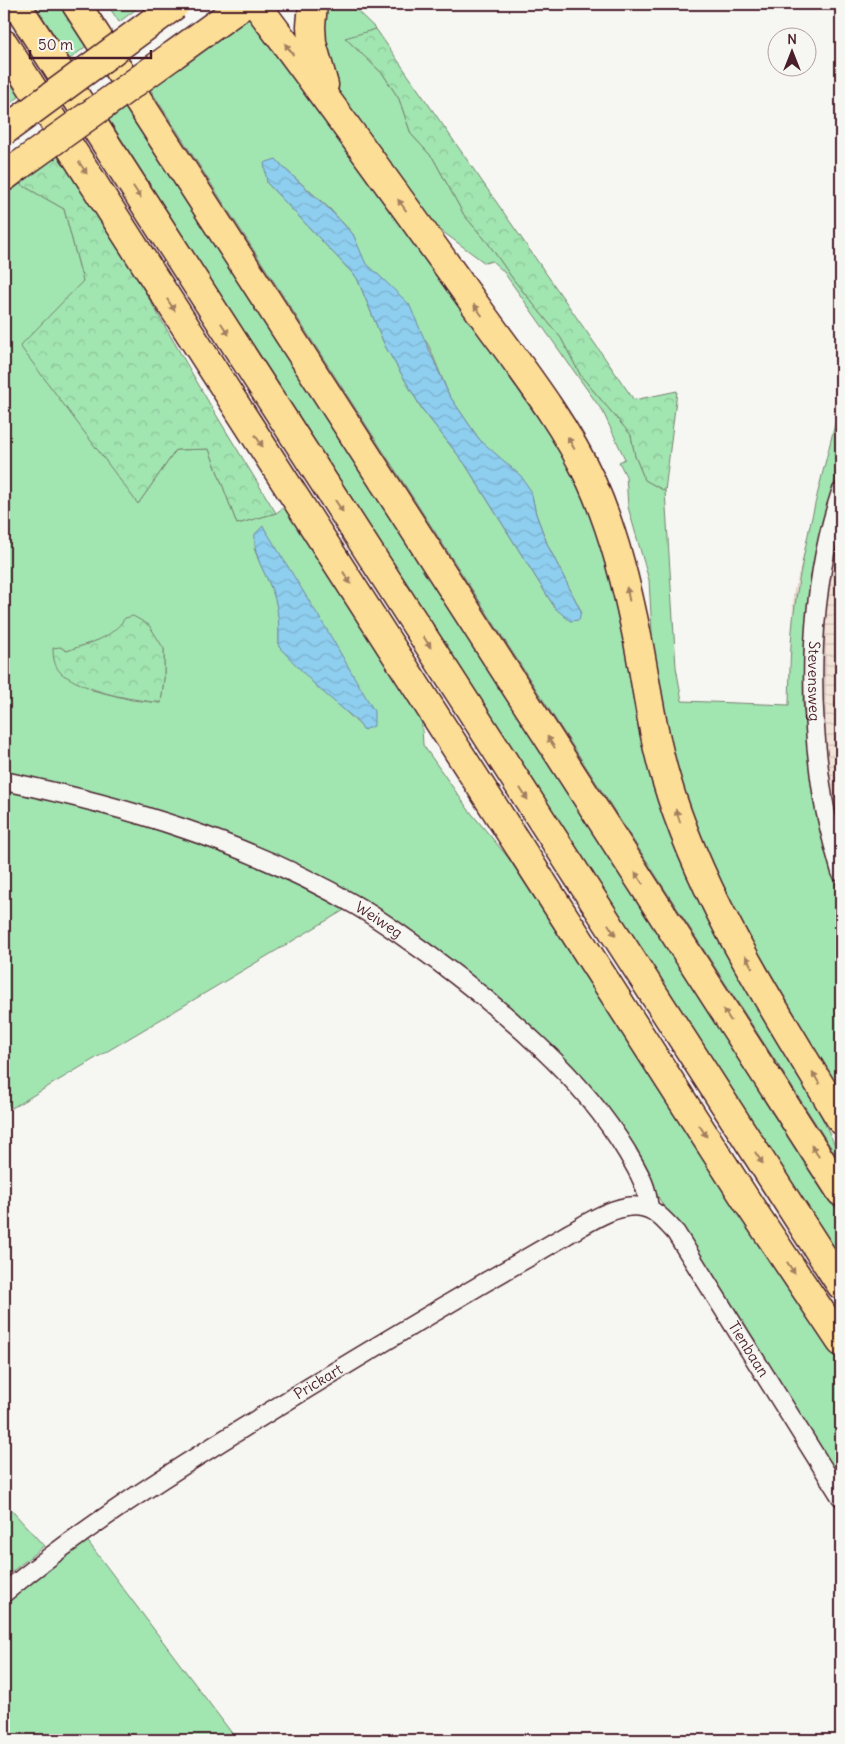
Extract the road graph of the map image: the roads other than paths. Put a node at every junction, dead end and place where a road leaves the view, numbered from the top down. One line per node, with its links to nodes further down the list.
1 (16, 4): 17 (highway, one-way to 17)
2 (76, 4): 15 (highway, one-way to 2)
3 (176, 4): 9 (highway, bridge)
4 (244, 4): 10 (highway, bridge)
5 (256, 4): 8 (highway, one-way to 5)
6 (313, 4): 8 (highway)
7 (4, 44): 18 (highway, one-way to 18)
8 (327, 102): 14 (highway, one-way to 8)
9 (4, 131)
10 (12, 171)
11 (841, 492): 13 (street, Stevensweg)
12 (4, 781): 16 (street, Weiweg)
13 (841, 872)
14 (841, 1120)
15 (841, 1192)
16 (649, 1208): 19 (street, Tienbaan); 20 (street, Prickart)
17 (841, 1285)
18 (841, 1342)
19 (841, 1497)
20 (4, 1593)

